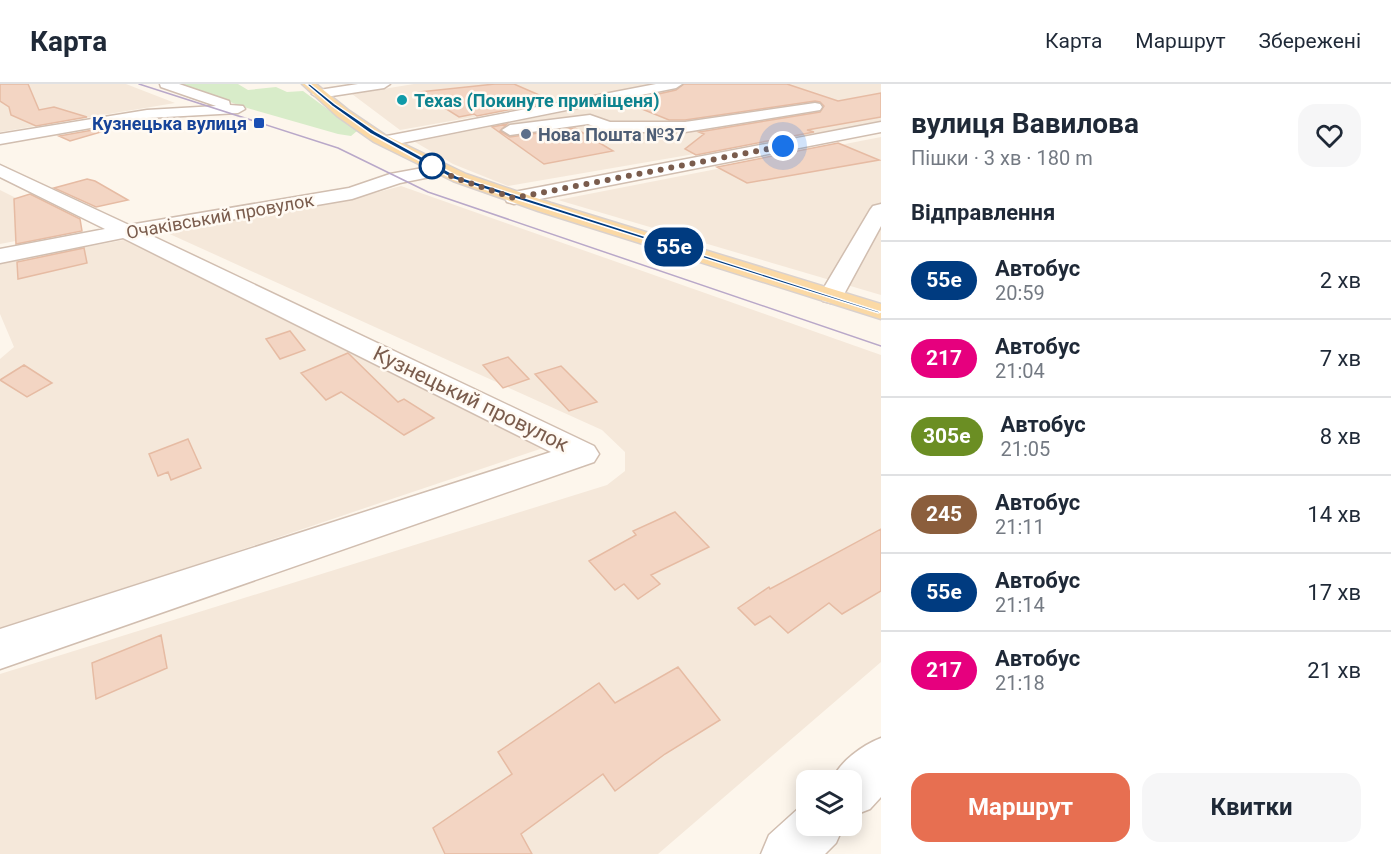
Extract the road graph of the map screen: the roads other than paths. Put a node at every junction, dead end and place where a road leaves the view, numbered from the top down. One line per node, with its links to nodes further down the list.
1 (166, 84): 10 (street)
2 (384, 84): 4 (street)
3 (676, 84): 5 (street)
4 (314, 89): 11 (main road)
5 (563, 106): 7 (street); 11 (street)
6 (815, 107): 7 (street)
7 (590, 119): 9 (street)
8 (881, 128): 14 (street)
9 (510, 130)
10 (0, 139)
11 (387, 141): 13 (main road)
12 (0, 170): 16 (street, Кузнецький провулок)
13 (439, 170): 14 (main road); 16 (street, Очаківський провулок)
14 (514, 198): 20 (main road)
15 (880, 210): 17 (street)
16 (129, 231): 19 (street, Очаківський провулок); 22 (street, Кузнецький провулок)
17 (858, 248): 18 (street); 20 (street)
18 (881, 255)
19 (0, 256)
20 (831, 296): 21 (main road)
21 (881, 312)
22 (0, 649)
23 (881, 762): 24 (street)
24 (862, 781)
25 (807, 836): 26 (street)
26 (788, 854)

